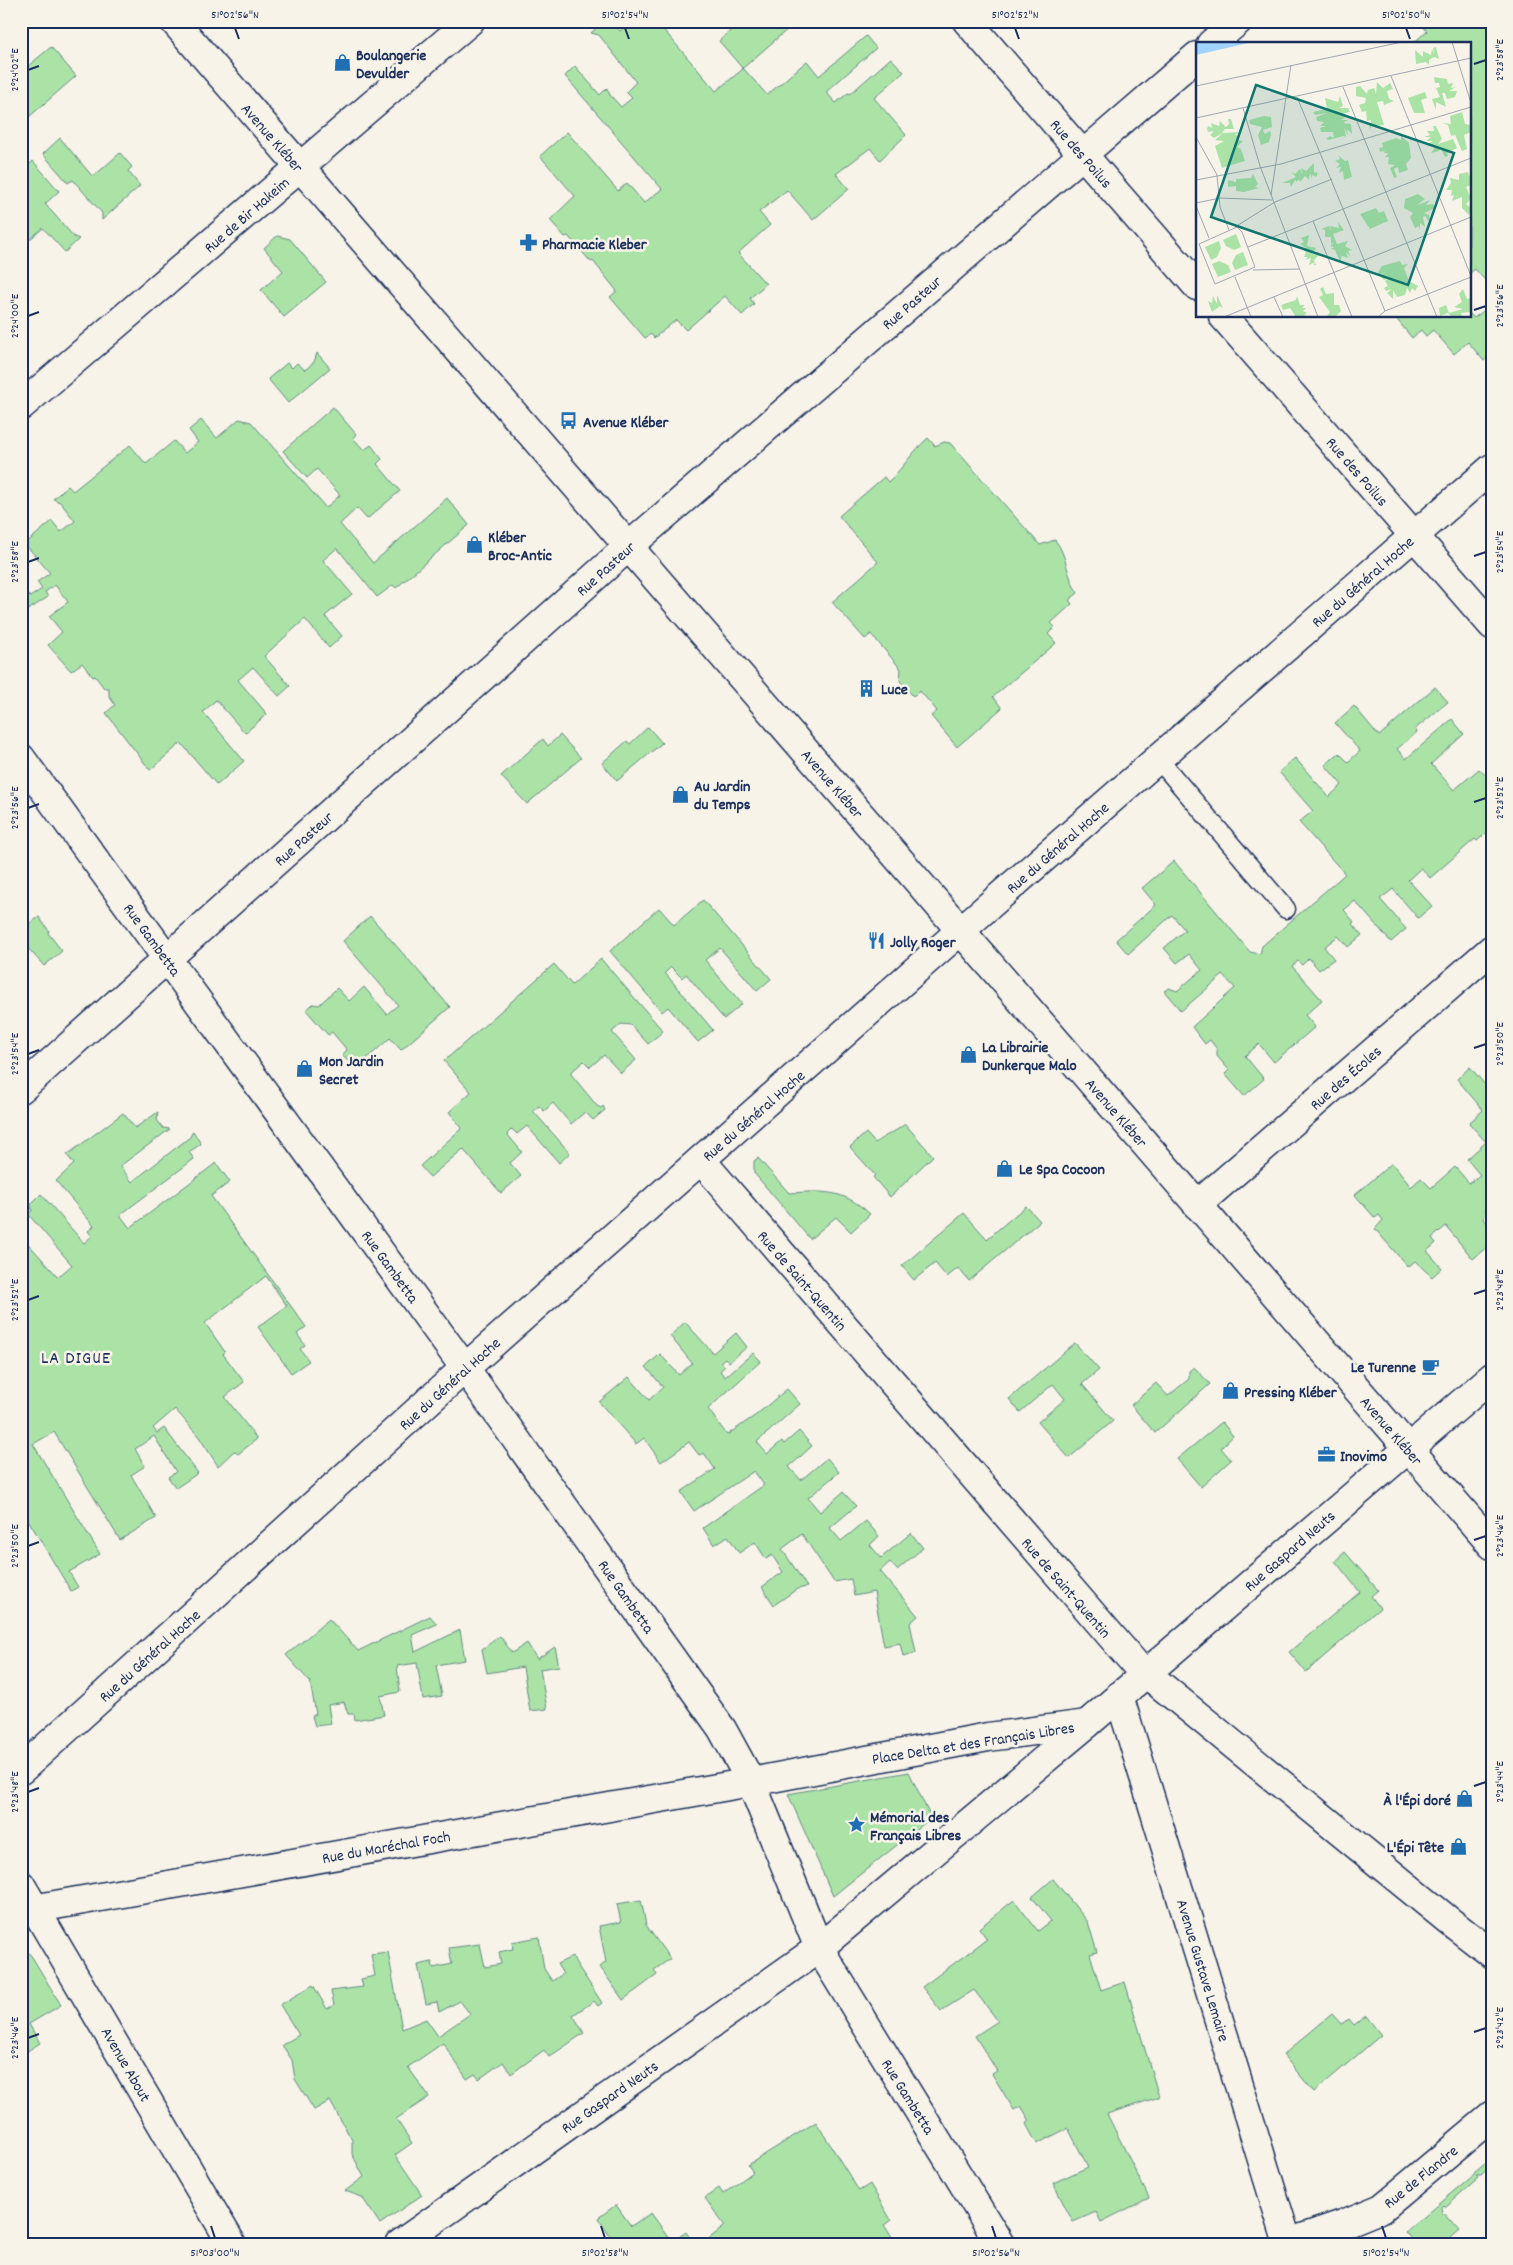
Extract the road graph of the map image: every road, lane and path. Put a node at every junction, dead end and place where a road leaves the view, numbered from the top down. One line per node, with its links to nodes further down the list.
1 (174, 21): 8 (street, Avenue Kléber)
2 (470, 21): 8 (street, Rue de Bir Hakeim)
3 (967, 21): 7 (street, Rue des Poilus)
4 (1238, 21): 5 (street)
5 (1214, 42)
6 (1196, 57): 7 (street, Rue Pasteur)
7 (1083, 154): 9 (street, Rue des Poilus); 14 (street, Rue Pasteur)
8 (300, 168): 11 (street, Rue de Bir Hakeim); 14 (street, Avenue Kléber)
9 (1196, 285)
10 (1225, 318): 13 (street, Rue des Poilus)
11 (21, 406)
12 (1492, 468): 13 (street, Rue du Général Hoche)
13 (1414, 536): 15 (street, Rue des Poilus); 17 (street, Rue du Général Hoche)
14 (628, 547): 19 (street, Avenue Kléber); 21 (street, Rue Pasteur)
15 (1492, 625)
16 (21, 758): 21 (street, Rue Gambetta)
17 (1158, 759): 18 (lane); 19 (street, Rue du Général Hoche)
18 (1286, 909)
19 (960, 931): 23 (street, Rue du Général Hoche); 24 (street, Avenue Kléber)
20 (1492, 949): 24 (street, Rue des Écoles)
21 (167, 959): 22 (street, Rue Pasteur); 25 (street, Rue Gambetta)
22 (21, 1089)
23 (701, 1160): 25 (street, Rue du Général Hoche); 29 (street, Rue de Saint-Quentin)
24 (1197, 1205): 27 (street, Avenue Kléber)
25 (465, 1368): 32 (street, Rue du Général Hoche); 33 (street, Rue Gambetta)
26 (1492, 1378): 27 (street, Rue Gaspard Neuts)
27 (1408, 1448): 28 (street, Avenue Kléber); 29 (street, Rue Gaspard Neuts)
28 (1492, 1546)
29 (1146, 1673): 30 (street, Rue Gaspard Neuts); 36 (street, Rue de Saint-Quentin)
30 (1119, 1696): 31 (street, Rue Gaspard Neuts); 38 (street, Avenue Gustave Lemaire)
31 (1087, 1724): 33 (street, Place Delta et des Français Libres); 35 (street, Place Delta et des Français Libres)
32 (21, 1770)
33 (751, 1782): 34 (street, Rue du Maréchal Foch); 35 (street)
34 (26, 1902): 39 (street, Avenue About)
35 (819, 1948): 40 (street, Rue Gaspard Neuts); 41 (street, Rue Gambetta)
36 (1492, 1954)
37 (1492, 2116): 38 (street, Rue de Flandre)
38 (1287, 2243)
39 (232, 2244)
40 (400, 2244)
41 (1000, 2244)

